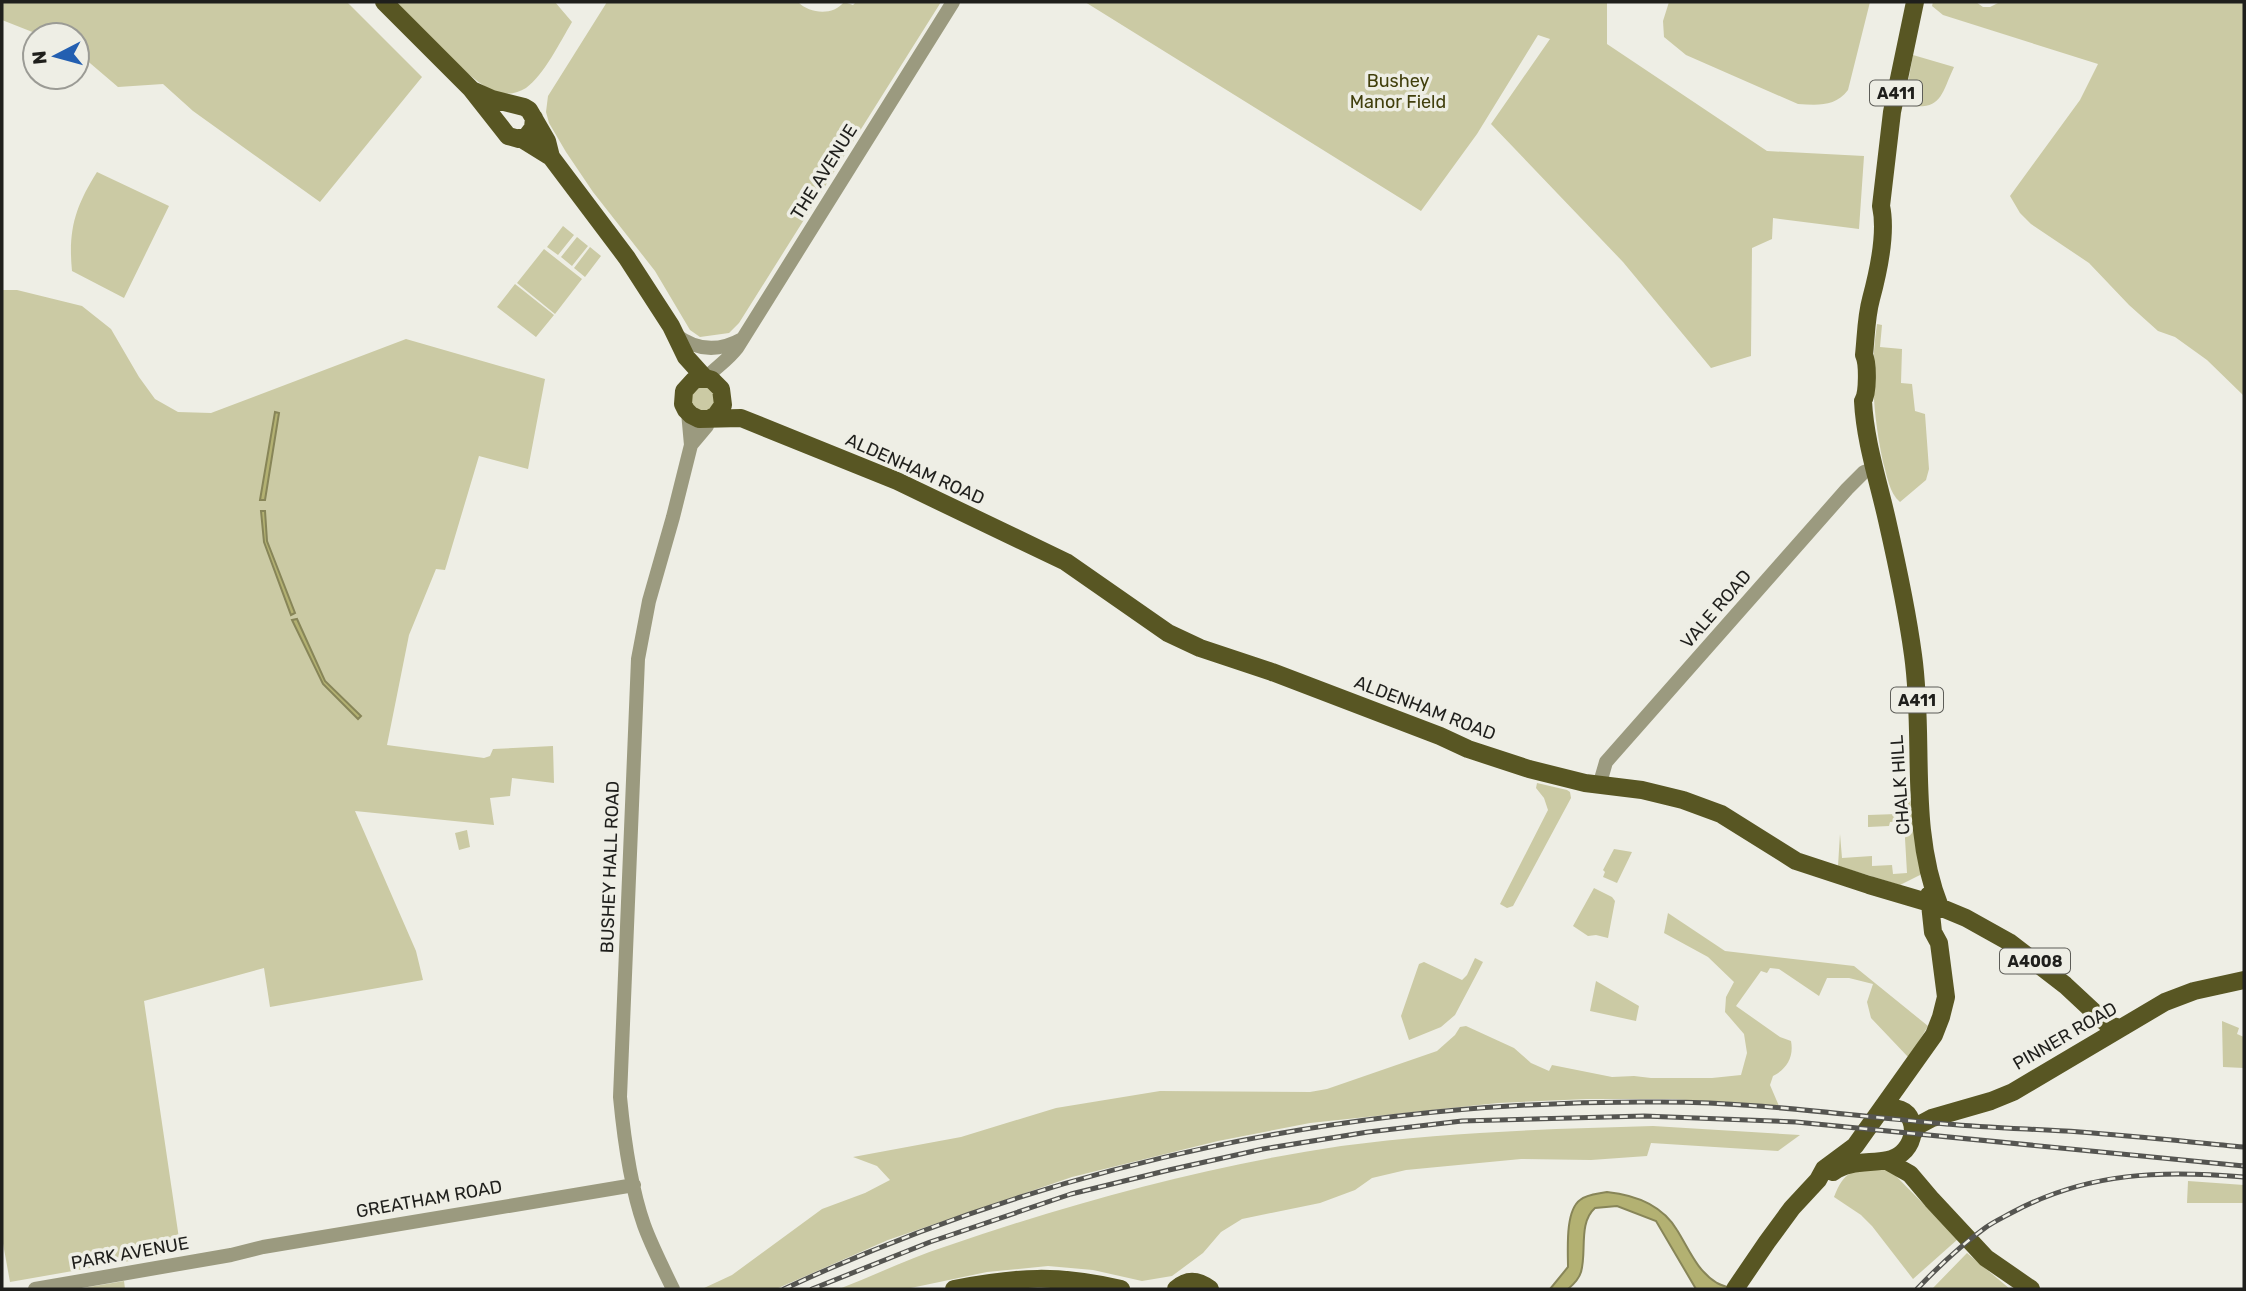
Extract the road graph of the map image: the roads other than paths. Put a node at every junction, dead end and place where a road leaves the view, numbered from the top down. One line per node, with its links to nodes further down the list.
1 (384, 2): 4 (main road)
2 (953, 2): 11 (street, THE AVENUE)
3 (1915, 2): 21 (main road, A411)
4 (471, 89): 5 (main road); 7 (main road)
5 (516, 106): 6 (main road); 7 (main road)
6 (534, 118): 8 (main road); 9 (main road)
7 (501, 125): 8 (main road)
8 (522, 139): 9 (main road)
9 (551, 157): 10 (main road)
10 (676, 335): 11 (street); 12 (main road)
11 (742, 339): 13 (street, THE AVENUE)
12 (687, 357): 14 (main road); 15 (main road)
13 (726, 362): 14 (street, THE AVENUE); 16 (street, THE AVENUE)
14 (705, 378): 15 (main road); 16 (main road)
15 (686, 387): 17 (main road)
16 (722, 391): 18 (main road); 19 (main road)
17 (688, 412): 19 (main road); 20 (street, BUSHEY HALL ROAD)
18 (741, 418): 19 (main road, ALDENHAM ROAD); 22 (main road, ALDENHAM ROAD)
19 (710, 419): 20 (street, BUSHEY HALL ROAD)
20 (691, 445): 38 (street, BUSHEY HALL ROAD)
21 (1875, 468): 22 (street, VALE ROAD); 23 (main road, CHALK HILL / A411)
22 (1599, 786): 23 (main road, ALDENHAM ROAD)
23 (1935, 905): 24 (main road, ALDENHAM ROAD / A4008); 25 (main road, CHALK HILL / A411)
24 (1966, 918): 25 (main road); 27 (main road, ALDENHAM ROAD / A4008)
25 (1939, 943): 30 (main road, CHALK HILL / A411)
26 (2244, 980): 28 (main road, PINNER ROAD)
27 (2095, 1015): 28 (main road, ALDENHAM ROAD / A4008); 29 (main road)
28 (2121, 1028): 29 (main road, PINNER ROAD)
29 (2097, 1042): 32 (main road, PINNER ROAD)
30 (1902, 1082): 31 (main road, CHALK HILL / A411); 32 (main road)
31 (1881, 1111): 33 (main road); 34 (main road)
32 (1932, 1118): 34 (main road, PINNER ROAD)
33 (1861, 1137): 35 (main road); 37 (main road)
34 (1910, 1141): 35 (main road); 36 (main road)
35 (1880, 1160): 36 (main road); 37 (main road)
36 (1910, 1174): 47 (main road)
37 (1818, 1180): 46 (main road)
38 (634, 1185): 39 (street, GREATHAM ROAD); 41 (street, BUSHEY HALL ROAD)
39 (231, 1255): 40 (street, PARK AVENUE)
40 (35, 1289)
41 (673, 1289)
42 (954, 1289): 43 (main road)
43 (1121, 1289)
44 (1176, 1289): 45 (main road)
45 (1210, 1289)
46 (1735, 1289)
47 (2031, 1289)

